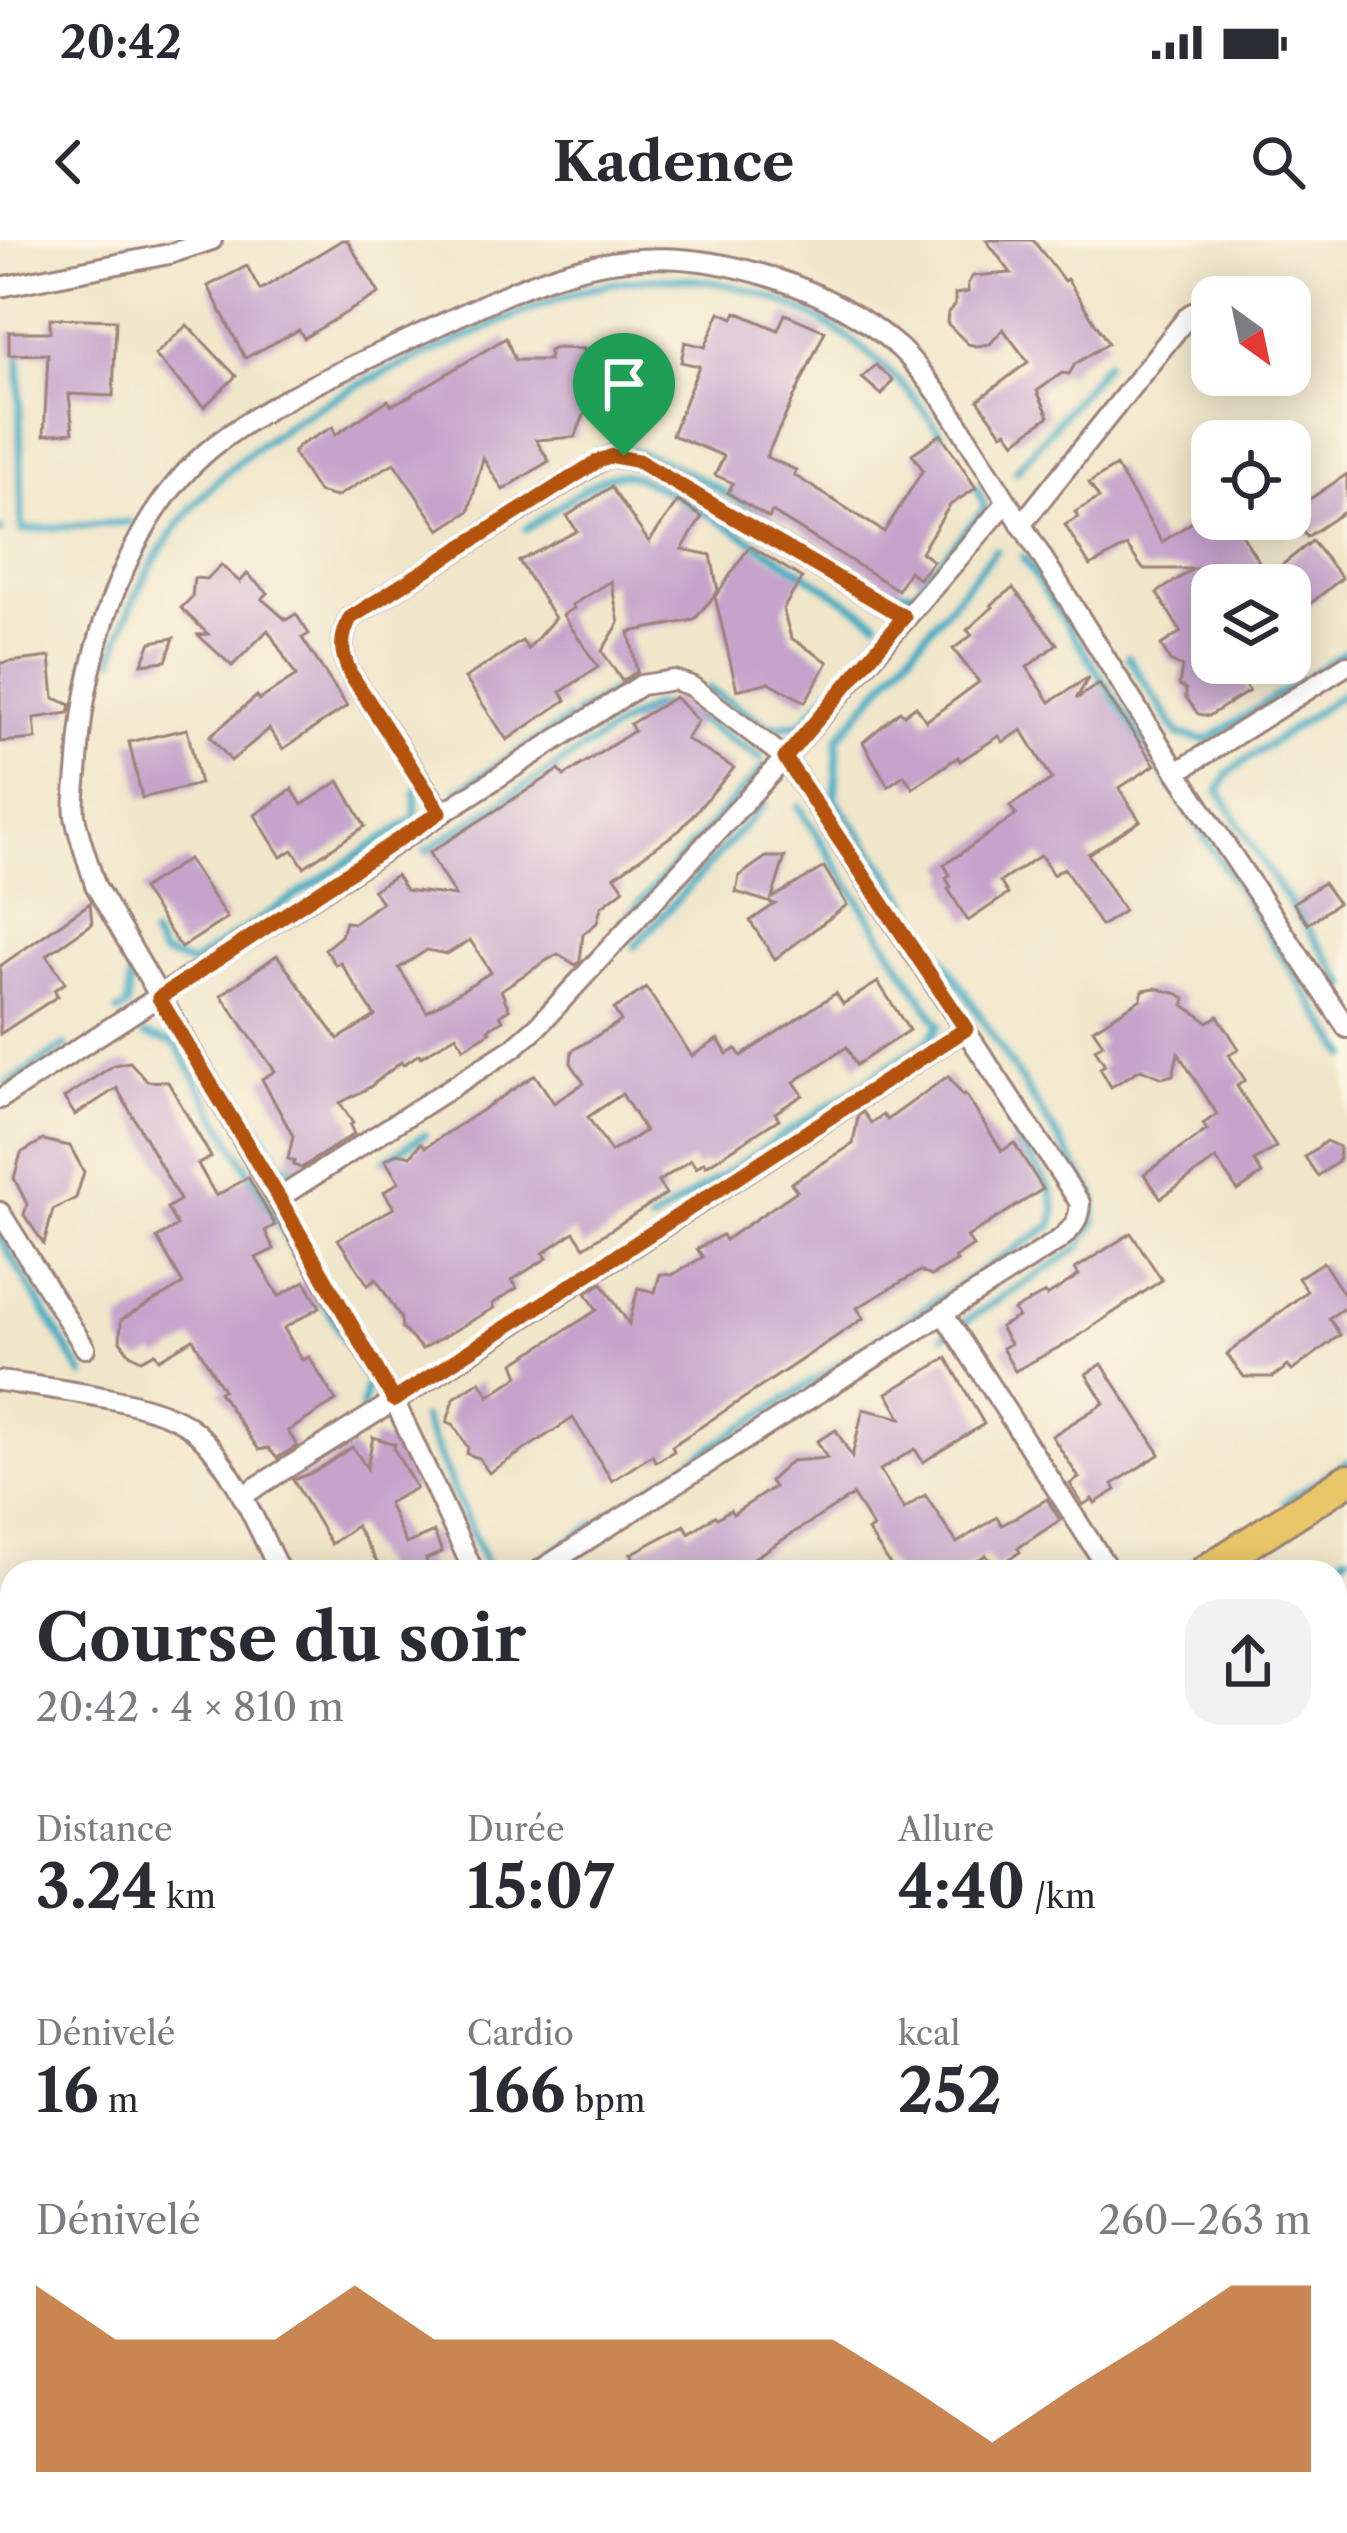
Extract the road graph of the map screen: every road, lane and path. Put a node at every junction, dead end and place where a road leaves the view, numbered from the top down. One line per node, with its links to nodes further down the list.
1 (212, 240): 3 (street)
2 (681, 249): 5 (street); 12 (street)
3 (0, 287)
4 (1191, 313): 6 (street)
5 (1007, 502): 6 (street); 7 (street)
6 (1021, 525): 10 (street)
7 (904, 617): 9 (street); 11 (street)
8 (1347, 665): 10 (street)
9 (785, 758): 11 (street); 14 (street); 16 (street)
10 (1177, 772): 13 (street)
11 (440, 812): 12 (street)
12 (159, 998): 15 (street); 16 (street)
13 (1347, 1028)
14 (966, 1029): 18 (street); 21 (street)
15 (0, 1099)
16 (279, 1198): 21 (street)
17 (0, 1212): 19 (street)
18 (943, 1313): 26 (street); 27 (street)
19 (85, 1348)
20 (0, 1381): 23 (street)
21 (394, 1400): 23 (street); 25 (street)
22 (1347, 1480): 28 (main road)
23 (242, 1496): 24 (street)
24 (274, 1560)
25 (468, 1560)
26 (555, 1560)
27 (1102, 1560)
28 (1223, 1560)

